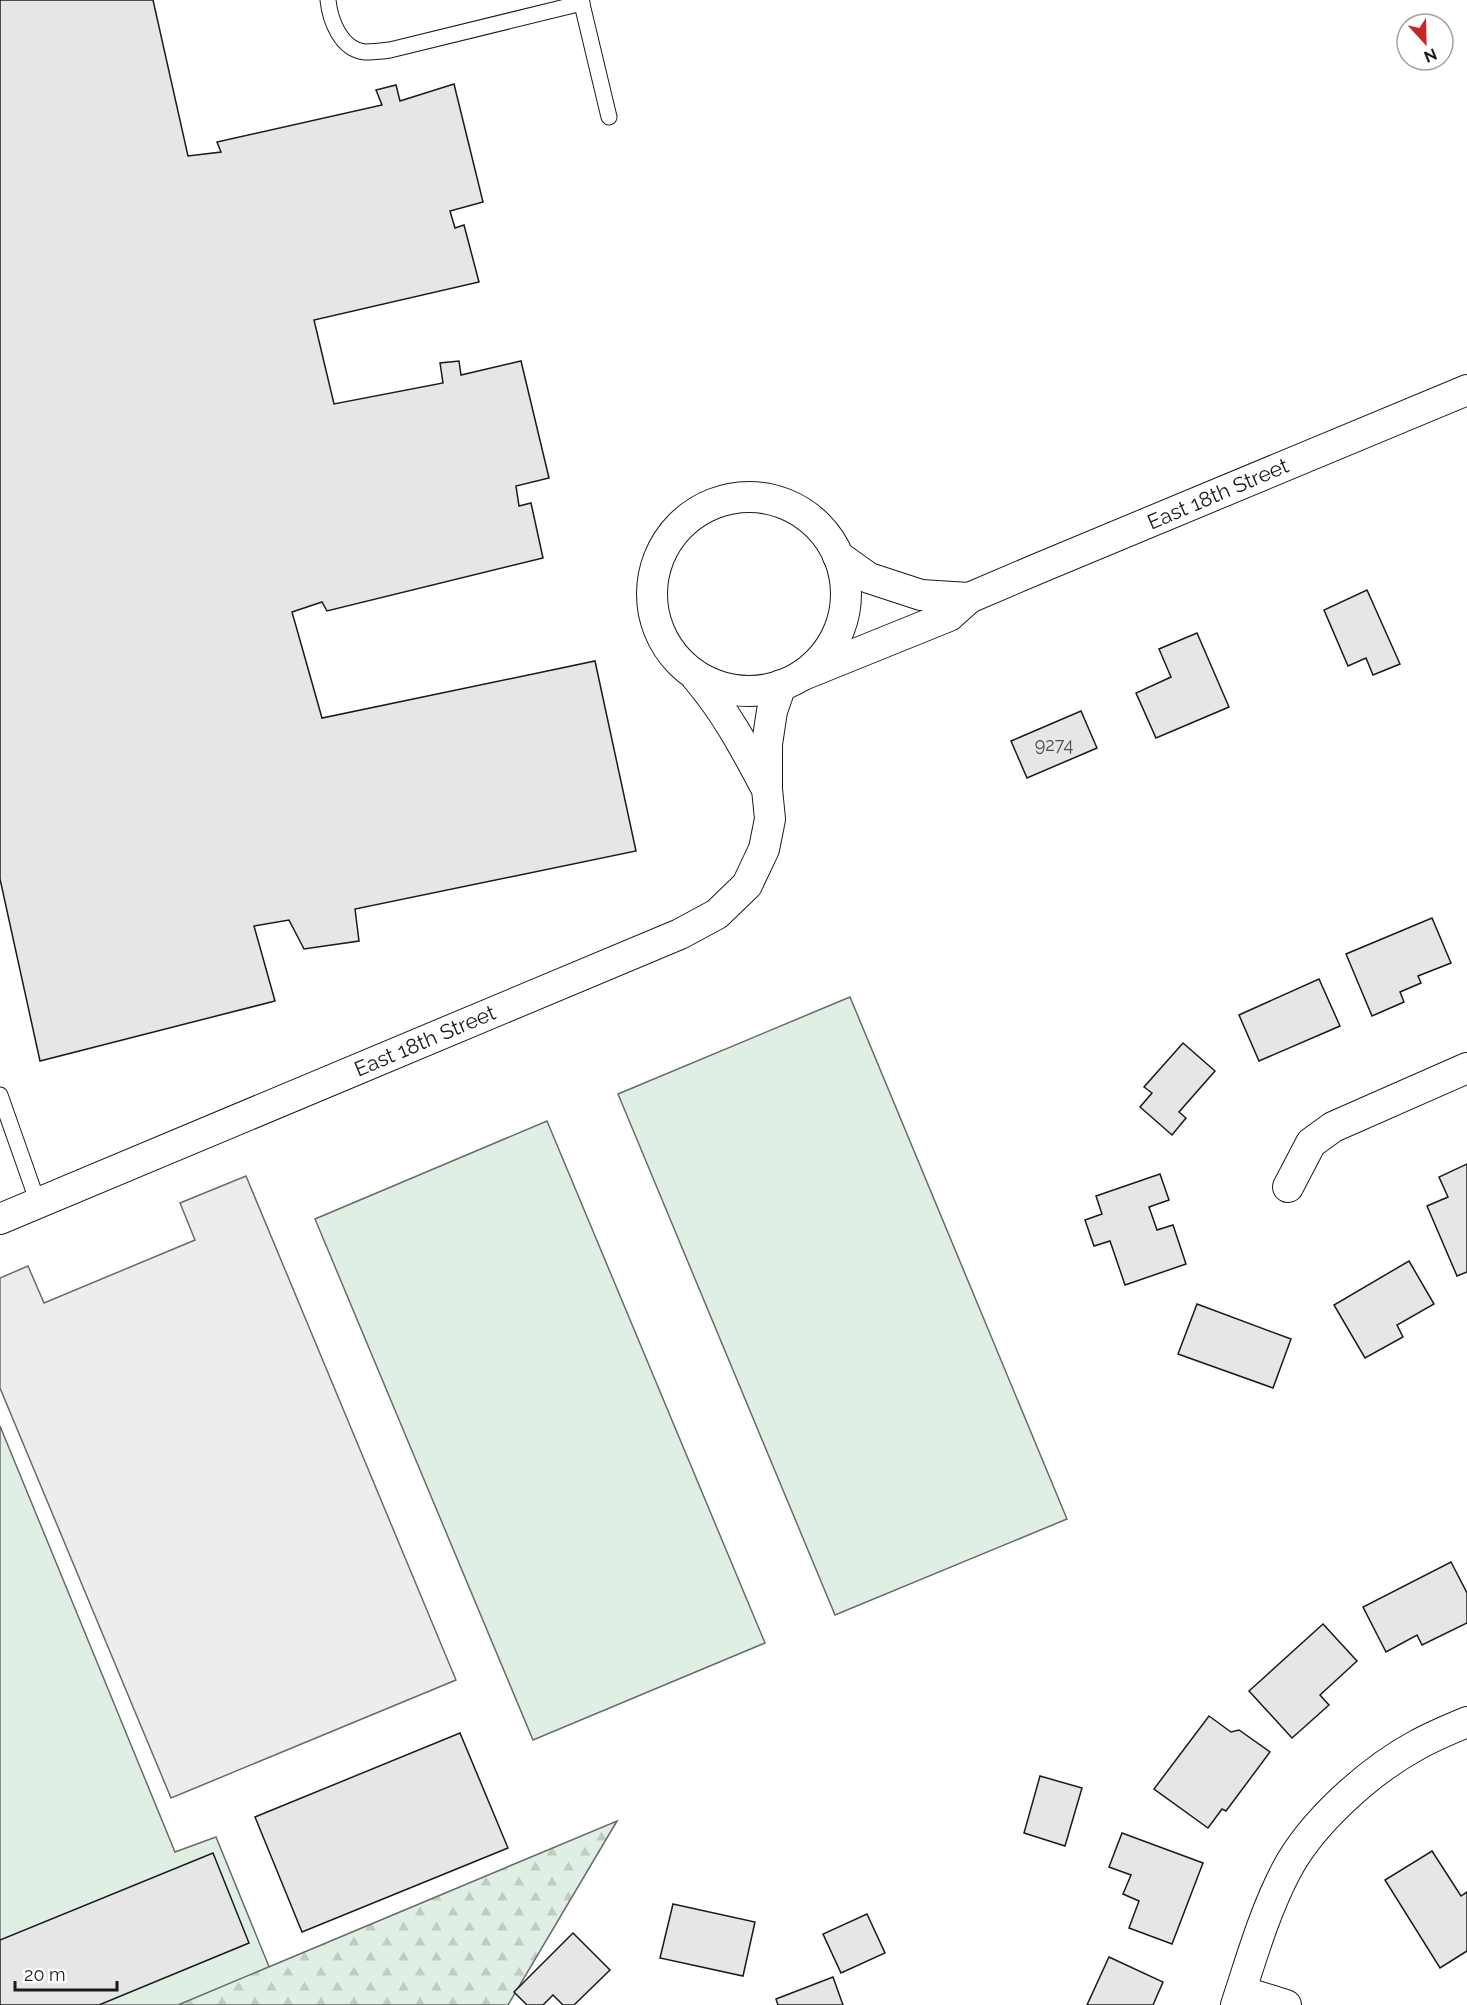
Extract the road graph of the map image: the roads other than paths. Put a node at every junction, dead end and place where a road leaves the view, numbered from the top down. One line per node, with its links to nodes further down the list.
1 (328, 0): 2 (lane)
2 (581, 2): 3 (lane)
3 (609, 117)
4 (1467, 390): 6 (street, East 18th Street)
5 (838, 556): 6 (street); 7 (street); 8 (street)
6 (969, 598): 8 (street)
7 (693, 674): 8 (street); 9 (street)
8 (792, 680): 9 (street)
9 (766, 789): 13 (street, East 18th Street)
10 (1467, 1068): 12 (street)
11 (1, 1098): 13 (lane)
12 (1288, 1187)
13 (38, 1203): 14 (street, East 18th Street)
14 (0, 1219)
15 (1467, 1722): 16 (street)
16 (1239, 1998): 17 (street)
17 (1286, 2005)

